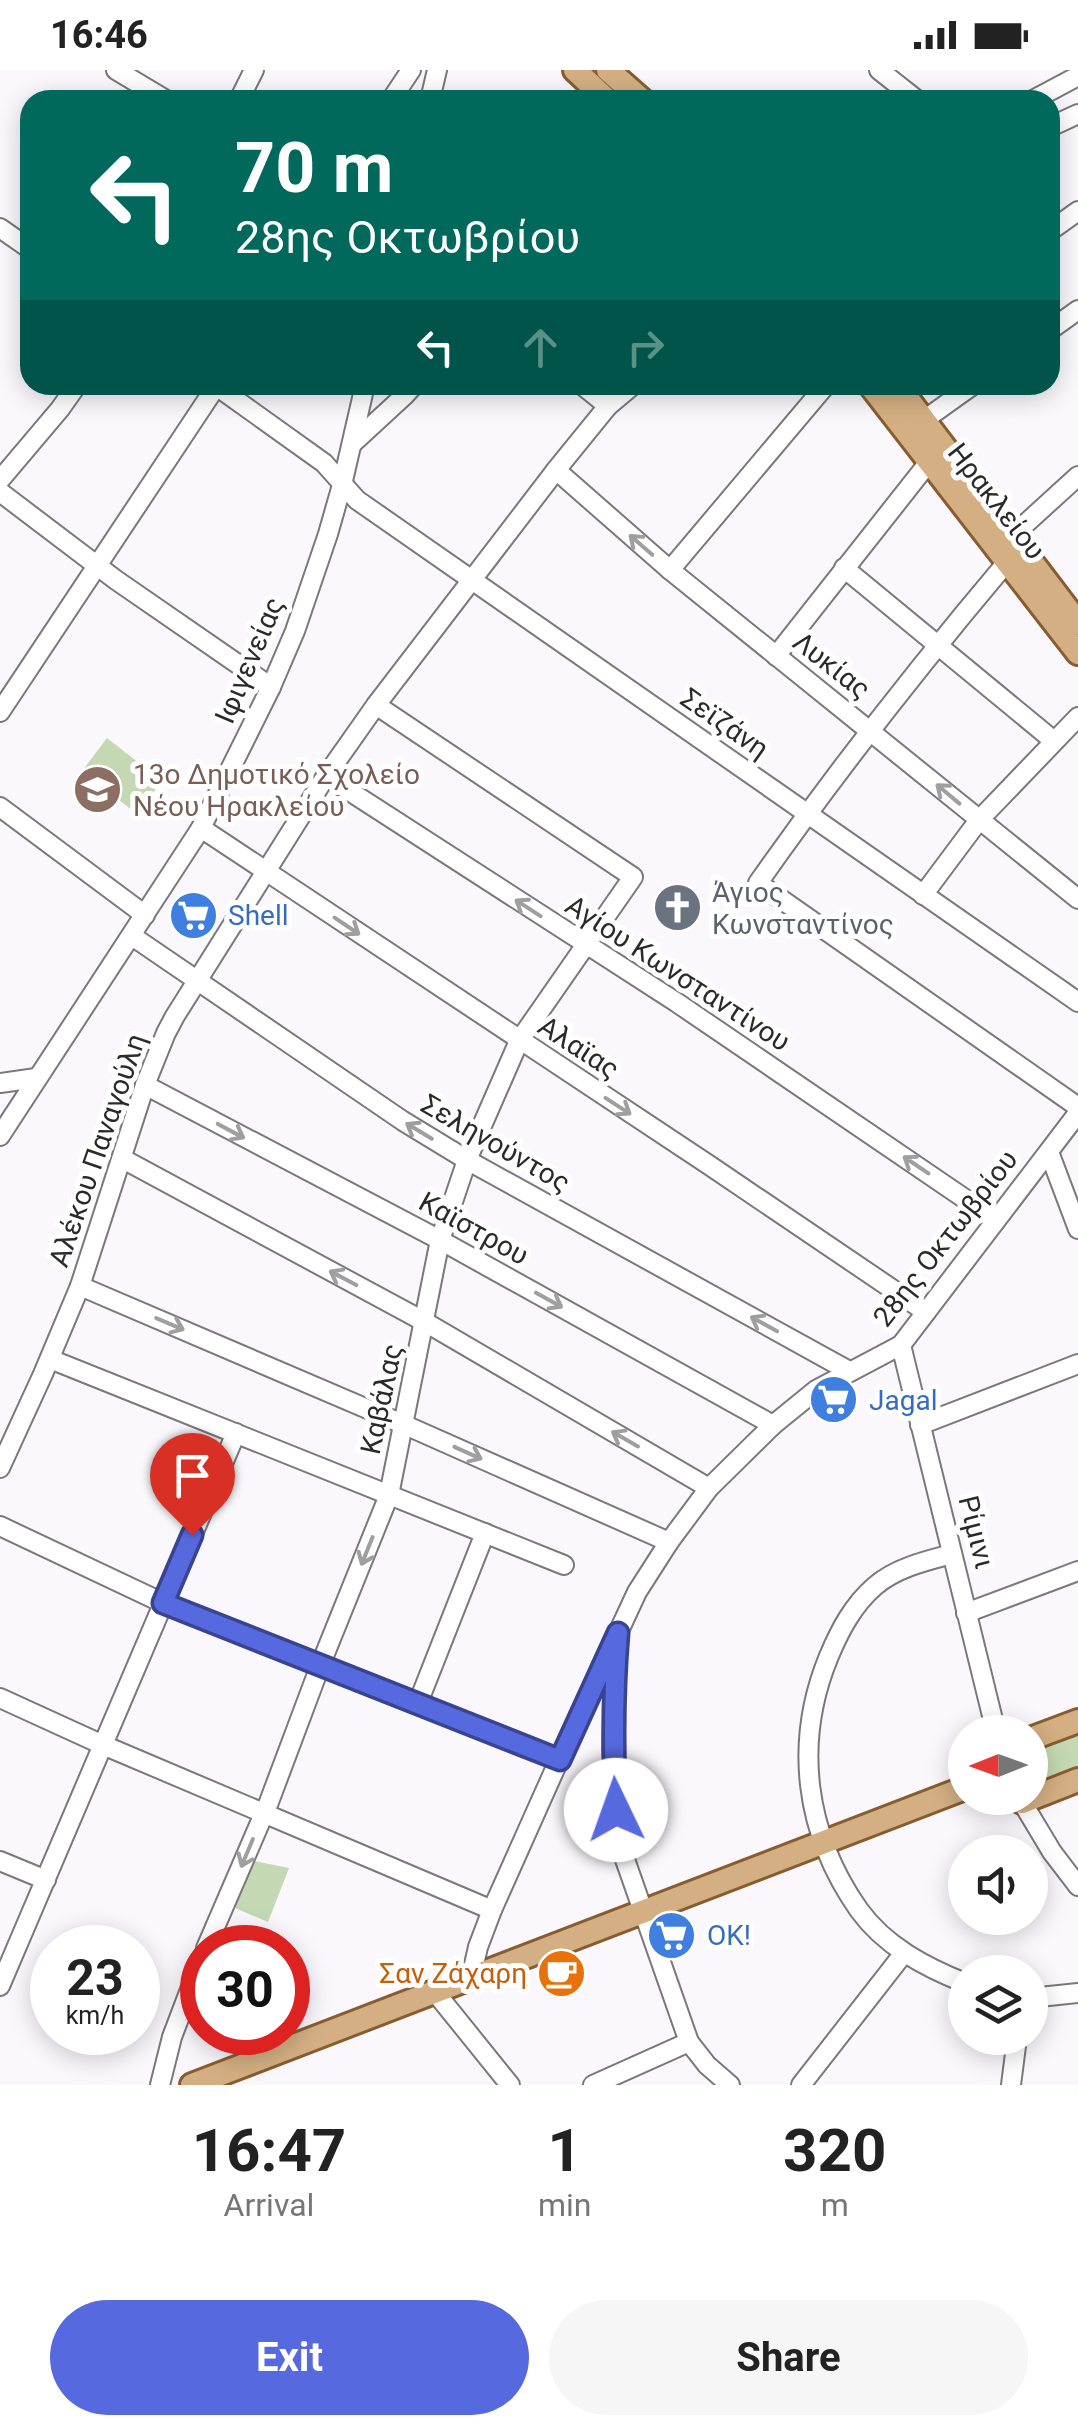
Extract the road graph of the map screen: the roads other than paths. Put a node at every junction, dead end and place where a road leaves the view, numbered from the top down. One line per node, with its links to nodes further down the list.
1 (116, 70): 6 (street)
2 (574, 70): 7 (main road)
3 (608, 70): 8 (main road)
4 (879, 70): 9 (street)
5 (1078, 76): 10 (street)
6 (149, 90)
7 (596, 90)
8 (631, 90)
9 (904, 90)
10 (1052, 90)
11 (1063, 121): 12 (street)
12 (1078, 133)
13 (69, 395): 30 (street)
14 (209, 395): 35 (street)
15 (230, 395): 31 (street, Σεϊζάνη)
16 (363, 395): 26 (street, Ιφιγενείας)
17 (405, 395): 26 (street)
18 (594, 395): 24 (street)
19 (621, 395): 24 (street, Αλέκου Παναγούλη)
20 (818, 395): 37 (street)
21 (878, 395): 27 (main road, Ηρακλείου)
22 (905, 395): 25 (main road, Ηρακλείου)
23 (959, 395): 25 (street)
24 (608, 406): 28 (street, Αλέκου Παναγούλη)
25 (924, 420): 33 (main road, Ηρακλείου)
26 (352, 443): 31 (street, Ιφιγενείας)
27 (929, 462): 34 (main road, Ηρακλείου); 36 (street)
28 (556, 470): 37 (street, Λυκίας, one-way to 28); 38 (street, Αλέκου Παναγούλη)
29 (1078, 476): 33 (street)
30 (0, 480)
31 (342, 485): 38 (street, Σεϊζάνη); 43 (street, Ιφιγενείας)
32 (0, 492): 35 (street)
33 (1012, 536): 39 (main road, Ηρακλείου)
34 (1007, 562): 40 (street); 41 (main road, Ηρακλείου)
35 (96, 566): 43 (street); 45 (street)
36 (844, 568): 40 (street); 42 (street)
37 (670, 570): 42 (street, Λυκίας)
38 (471, 578): 44 (street, Αλέκου Παναγούλη); 51 (street, Σεϊζάνη)
39 (1074, 607)
40 (936, 646): 47 (street); 48 (street)
41 (1078, 653)
42 (776, 656): 47 (street, Λυκίας)
43 (271, 687): 53 (street, Ιφιγενείας)
44 (376, 705): 49 (street, Αλέκου Παναγούλη); 59 (street, Καβάλας)
45 (0, 712)
46 (1078, 717): 48 (street)
47 (870, 730): 51 (street); 52 (street, Λυκίας, one-way to 47)
48 (1054, 741): 52 (street)
49 (326, 776): 54 (street, Αλέκου Παναγούλη); 59 (street, Αγίου Κωνσταντίνου, one-way to 49)
50 (0, 806): 57 (street)
51 (806, 814): 55 (street, Σεϊζάνη); 66 (street)
52 (979, 820): 55 (street); 56 (street, Λυκίας)
53 (201, 828): 54 (street, Αλαϊας); 57 (street, Ιφιγενείας)
54 (266, 872): 60 (street, Αλέκου Παναγούλη); 62 (street, Αλαϊας, one-way to 62)
55 (923, 896): 61 (street, Σεϊζάνη)
56 (1078, 899)
57 (145, 915): 58 (street, Ιφιγενείας)
58 (132, 936): 60 (street, Σεληνούντος); 63 (street, Ιφιγενείας)
59 (585, 945): 62 (street, Καβάλας); 71 (street, Αγίου Κωνσταντίνου, one-way to 59)
60 (198, 979): 65 (street, Αλέκου Παναγούλη); 70 (street, Σεληνούντος, one-way to 60)
61 (1078, 1002)
62 (518, 1041): 70 (street, Καβάλας); 75 (street, Αλαϊας, one-way to 75)
63 (36, 1078): 64 (street); 67 (street, Ιφιγενείας)
64 (0, 1083)
65 (145, 1085): 69 (street, Αλέκου Παναγούλη); 73 (street, Καϊστρου, one-way to 73)
66 (1078, 1110): 68 (street, 28ης Οκτωβρίου)
67 (0, 1136)
68 (1049, 1152): 71 (street, 28ης Οκτωβρίου); 72 (street)
69 (122, 1159): 74 (street, Αλέκου Παναγούλη); 76 (street, one-way to 69)
70 (467, 1160): 73 (street, Καβάλας); 80 (street, Σεληνούντος, one-way to 70)
71 (996, 1220): 75 (street, 28ης Οκτωβρίου)
72 (1078, 1229)
73 (440, 1240): 76 (street, Καβάλας); 82 (street, Καϊστρου, one-way to 82)
74 (80, 1286): 78 (street, Αλέκου Παναγούλη); 81 (street, one-way to 81)
75 (926, 1312): 77 (street, 28ης Οκτωβρίου)
76 (425, 1322): 81 (street, Καβάλας); 86 (street, one-way to 76)
77 (900, 1345): 80 (street, 28ης Οκτωβρίου); 83 (street, Ρίμινι)
78 (50, 1359): 84 (street); 85 (street, Αλέκου Παναγούλη)
79 (1078, 1364): 83 (street)
80 (849, 1371): 82 (street, 28ης Οκτωβρίου)
81 (405, 1424): 87 (street, Καβάλας); 90 (street, one-way to 90)
82 (773, 1425): 86 (street, 28ης Οκτωβρίου)
83 (920, 1425): 91 (street, Ρίμινι)
84 (236, 1433): 87 (street); 94 (street)
85 (0, 1468)
86 (709, 1488): 90 (street, 28ης Οκτωβρίου)
87 (389, 1495): 89 (street); 97 (street, Καβάλας, one-way to 97)
88 (0, 1526): 94 (street)
89 (485, 1534): 92 (street); 99 (street)
90 (668, 1542): 96 (street, 28ης Οκτωβρίου)
91 (952, 1554): 95 (street, Ρίμινι); 110 (street)
92 (564, 1565)
93 (1078, 1571): 95 (street)
94 (163, 1603): 97 (street); 103 (street)
95 (966, 1613): 100 (street, Ρίμινι)
96 (618, 1633): 104 (street, 28ης Οκτωβρίου); 115 (street)
97 (320, 1666): 99 (street); 108 (street, Καβάλας)
98 (0, 1698): 103 (street)
99 (418, 1702): 104 (street)
100 (992, 1715)
101 (1078, 1720): 102 (main road)
102 (1048, 1732)
103 (103, 1745): 108 (street); 112 (street)
104 (560, 1760): 114 (street, 28ης Οκτωβρίου)
105 (1078, 1780): 106 (main road)
106 (1048, 1791)
107 (948, 1795): 110 (main road)
108 (264, 1812): 114 (street); 116 (street, Καβάλας, one-way to 116)
109 (1030, 1815): 113 (street)
110 (823, 1843): 115 (main road); 117 (street)
111 (0, 1861): 112 (street)
112 (46, 1880): 120 (street)
113 (1078, 1886)
114 (492, 1910): 119 (street, 28ης Οκτωβρίου)
115 (642, 1913): 119 (main road); 125 (street)
116 (216, 1925)
117 (904, 1953): 118 (street); 132 (street)
118 (948, 1977)
119 (471, 1978): 121 (main road)
120 (0, 1986)
121 (436, 1992): 128 (main road); 129 (street)
122 (1078, 1993): 123 (street)
123 (1048, 1996)
124 (180, 2016): 127 (street)
125 (689, 2042): 130 (street); 131 (street)
126 (1015, 2055): 133 (street)
127 (160, 2085)
128 (194, 2085)
129 (510, 2085)
130 (593, 2085)
131 (730, 2085)
132 (801, 2085)
133 (1011, 2085)

